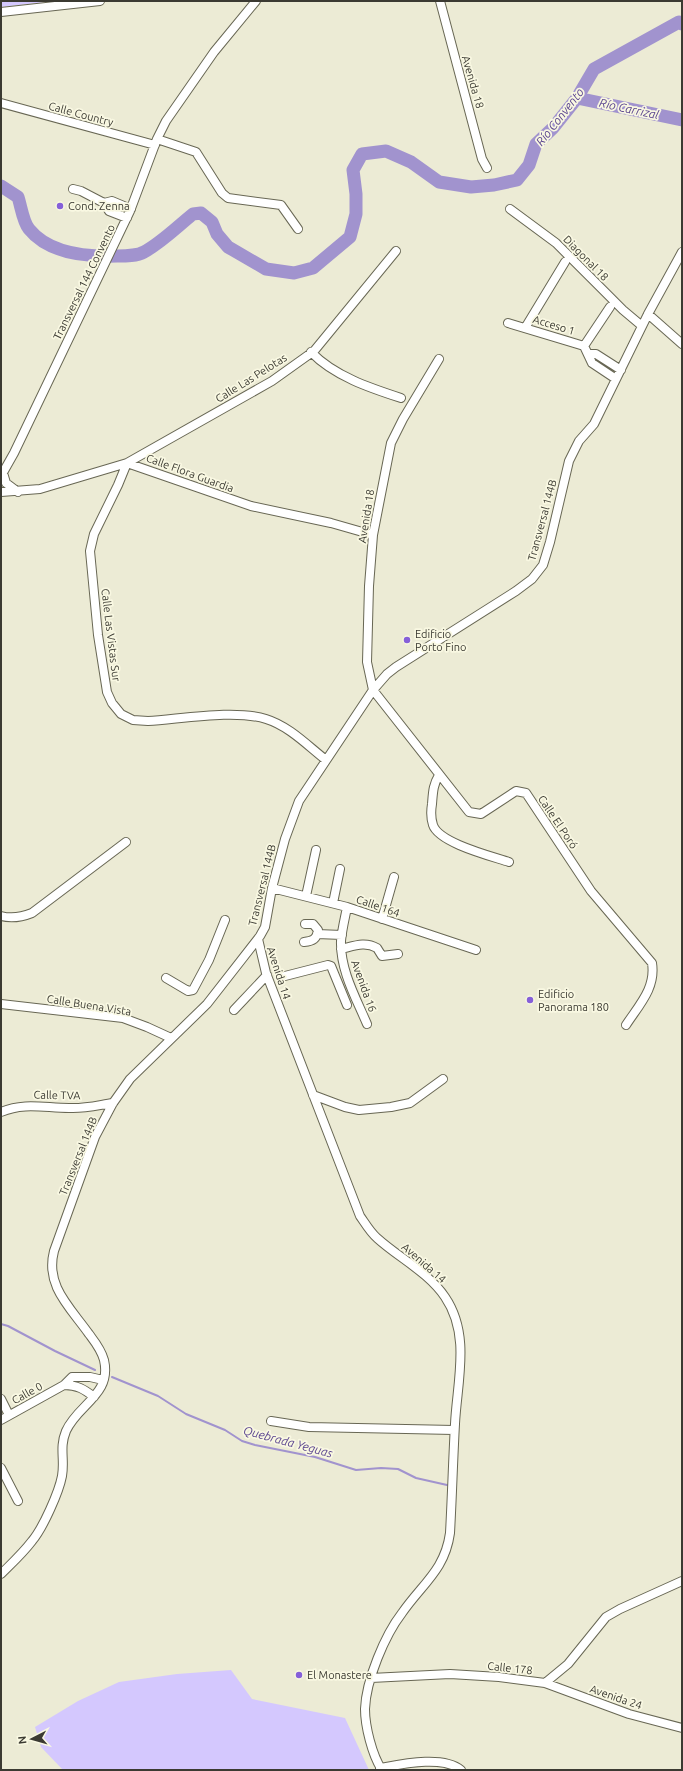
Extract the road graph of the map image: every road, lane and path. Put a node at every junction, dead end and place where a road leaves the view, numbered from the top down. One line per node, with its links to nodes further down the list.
1 (100, 1): 4 (street)
2 (256, 1): 6 (street, Transversal 144 Convento)
3 (440, 1): 7 (street, Avenida 18)
4 (1, 12)
5 (1, 103): 6 (street, Calle Country)
6 (156, 142): 10 (street, Transversal 144 Convento); 13 (street, Calle Country)
7 (487, 168)
8 (73, 189): 9 (street)
9 (104, 203): 10 (street); 12 (street)
10 (131, 209): 12 (street, Transversal 144 Convento)
11 (510, 209): 20 (street, Diagonal 18)
12 (127, 218): 30 (street, Transversal 144 Convento)
13 (298, 229)
14 (396, 252): 24 (street, Calle Las Pelotas)
15 (682, 252): 18 (street, Transversal 144B)
16 (565, 262): 21 (street)
17 (610, 307): 23 (street)
18 (648, 314): 20 (street, Transversal 144B); 22 (street)
19 (508, 323): 21 (street, Acceso 1)
20 (642, 326): 26 (street, Transversal 144B)
21 (525, 328): 23 (street, Acceso 1)
22 (682, 344)
23 (587, 350): 26 (street, Acceso 1); 27 (street)
24 (311, 352): 28 (street); 29 (street, Calle Las Pelotas)
25 (438, 359): 33 (street, Avenida 18)
26 (621, 370): 27 (street, Transversal 144B)
27 (616, 379): 34 (street, Transversal 144B)
28 (401, 398)
29 (127, 462): 32 (street); 33 (street, Calle Flora Guardia); 35 (street, Calle Las Vistas Sur)
30 (2, 474): 32 (street)
31 (1, 492): 32 (street)
32 (19, 492)
33 (373, 535): 34 (street, Avenida 18)
34 (373, 690): 35 (street, Transversal 144B); 36 (street, Calle El Poró)
35 (326, 760): 42 (street, Transversal 144B)
36 (439, 775): 39 (street); 64 (street, Calle El Poró)
37 (126, 842): 46 (street)
38 (316, 850): 43 (street)
39 (509, 862)
40 (340, 869): 44 (street)
41 (394, 877): 47 (street)
42 (272, 888): 43 (street, Calle 164); 52 (street, Transversal 144B)
43 (306, 896): 44 (street, Calle 164)
44 (333, 903): 45 (street, Calle 164)
45 (348, 907): 47 (street, Calle 164); 51 (street, Avenida 16)
46 (1, 916)
47 (382, 918): 55 (street, Calle 164)
48 (225, 920): 59 (street)
49 (304, 924): 50 (street)
50 (317, 934): 51 (street); 53 (street)
51 (342, 935): 54 (street, Avenida 16)
52 (258, 939): 57 (street, Avenida 14); 65 (street, Transversal 144B)
53 (304, 942)
54 (342, 949): 56 (street); 60 (street, Avenida 16)
55 (476, 950)
56 (398, 954)
57 (267, 975): 62 (street); 67 (street, Avenida 14)
58 (285, 976): 60 (street)
59 (166, 978)
60 (355, 996): 63 (street, Avenida 16)
61 (1, 1004): 65 (street, Calle Buena Vista)
62 (234, 1010)
63 (367, 1024)
64 (626, 1025)
65 (172, 1038): 68 (street, Transversal 144B)
66 (443, 1079): 67 (street)
67 (313, 1095): 77 (street, Avenida 14)
68 (114, 1103): 69 (street, Calle TVA); 70 (street, Transversal 144B)
69 (1, 1112)
70 (103, 1380): 71 (street, Calle 0); 72 (street, Transversal 144B)
71 (64, 1385): 72 (street); 74 (street, Calle 0)
72 (94, 1397): 80 (street, Transversal 144B)
73 (1, 1400): 74 (street)
74 (9, 1415): 75 (street, Calle 0)
75 (1, 1420)
76 (271, 1421): 77 (street)
77 (454, 1430): 82 (street, Avenida 14)
78 (1, 1468): 79 (street)
79 (18, 1501)
80 (1, 1574)
81 (682, 1581): 83 (street, Calle 178)
82 (372, 1678): 83 (street, Calle 178); 85 (street, Avenida 14)
83 (545, 1683): 84 (street, Avenida 24)
84 (682, 1728)
85 (381, 1769): 86 (street)
86 (461, 1770)

